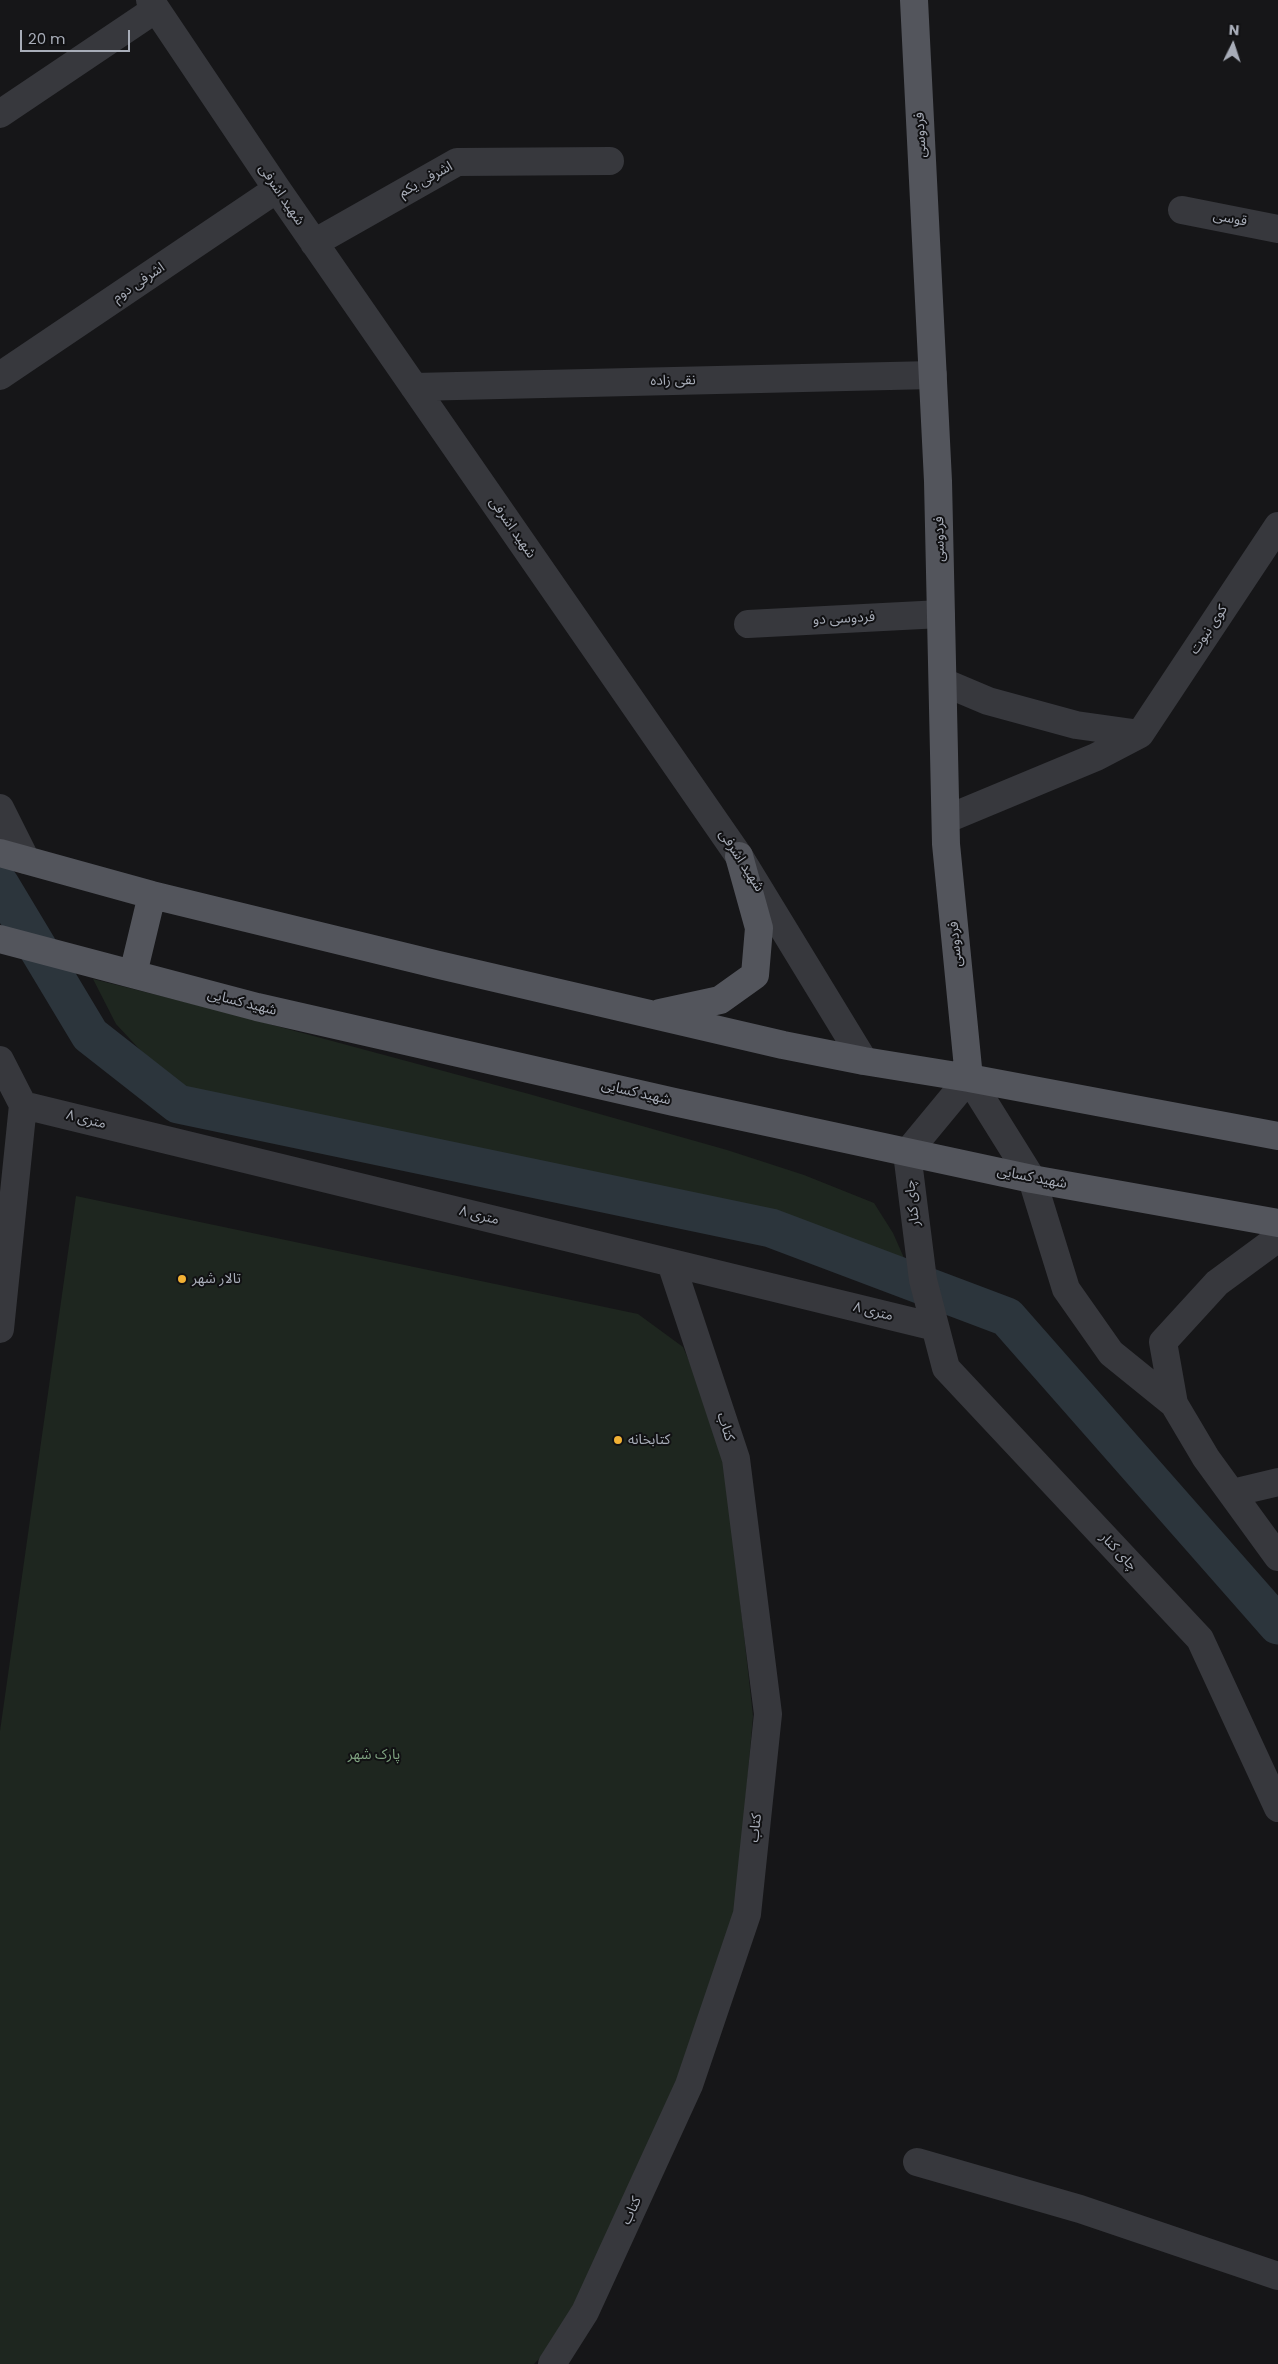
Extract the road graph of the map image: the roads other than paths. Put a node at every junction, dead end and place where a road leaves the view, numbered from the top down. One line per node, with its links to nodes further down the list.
1 (914, 0): 9 (main road, فردوسی)
2 (153, 4): 3 (street); 5 (street, شهید اشرفی)
3 (0, 114)
4 (610, 161): 8 (street, اشرفی یکم)
5 (277, 189): 8 (street, شهید اشرفی); 10 (street, اشرفی دوم)
6 (1182, 210): 7 (street, قوسی)
7 (1278, 229)
8 (314, 243): 11 (street, شهید اشرفی)
9 (933, 375): 11 (street, نقی زاده); 13 (main road, فردوسی)
10 (0, 376)
11 (414, 387): 20 (street, شهید اشرفی)
12 (1278, 526): 16 (street, کوی نبوت)
13 (941, 614): 14 (street, فردوسی دو); 15 (main road, فردوسی)
14 (748, 624)
15 (943, 682): 16 (street); 18 (main road, فردوسی)
16 (1140, 734): 18 (street)
17 (0, 808): 19 (street)
18 (947, 819): 27 (main road, فردوسی)
19 (13, 856): 21 (main road)
20 (739, 856): 24 (main road); 26 (street, شهید اشرفی)
21 (152, 895): 23 (main road); 24 (main road)
22 (0, 939): 23 (main road, شهید کسایی)
23 (133, 974): 30 (main road, شهید کسایی)
24 (654, 1015): 26 (main road)
25 (0, 1060): 28 (street)
26 (864, 1061): 27 (main road)
27 (969, 1078): 29 (main road); 30 (street); 31 (street)
28 (23, 1105): 34 (street, ۸ متری); 36 (street)
29 (1278, 1136)
30 (907, 1153): 31 (main road, شهید کسایی); 35 (street, چای کنار)
31 (1032, 1179): 32 (main road, شهید کسایی); 37 (street)
32 (1278, 1223)
33 (1278, 1238): 37 (street)
34 (671, 1263): 35 (street, ۸ متری); 44 (street, کتاب)
35 (935, 1327): 41 (street, چای کنار)
36 (0, 1329)
37 (1174, 1404): 39 (street)
38 (1278, 1482): 39 (street)
39 (1232, 1493): 40 (street)
40 (1278, 1557)
41 (1278, 1808)
42 (917, 2162): 43 (street)
43 (1278, 2276)
44 (552, 2364)

